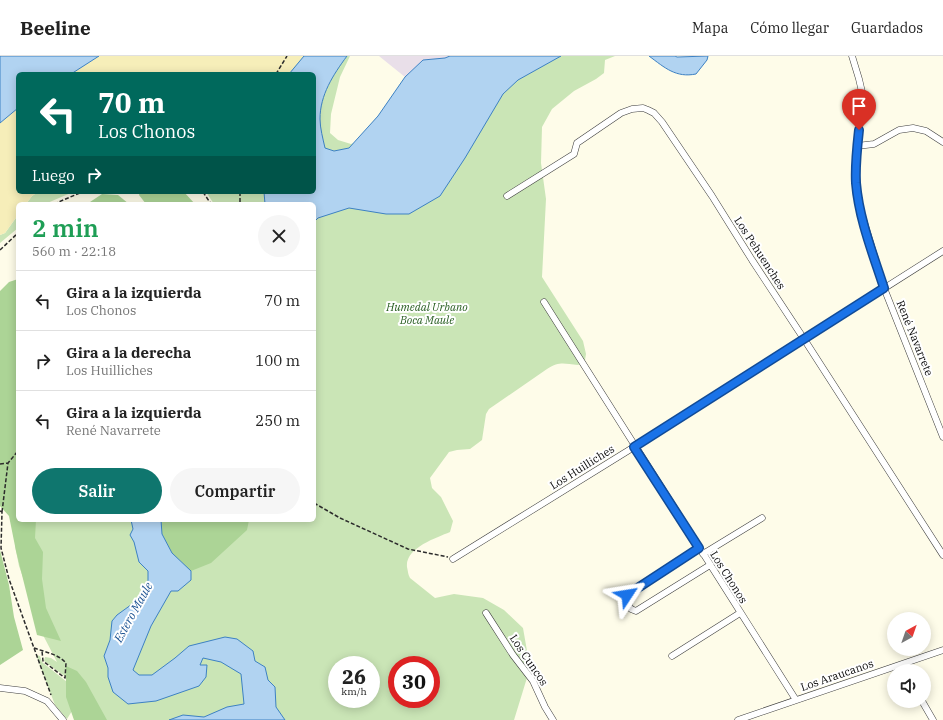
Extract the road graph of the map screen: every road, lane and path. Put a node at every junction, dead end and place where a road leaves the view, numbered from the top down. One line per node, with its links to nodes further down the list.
1 (287, 56): 3 (path)
2 (852, 56): 5 (street, René Navarrete)
3 (277, 72)
4 (943, 142): 5 (street)
5 (857, 146): 12 (street, René Navarrete)
6 (77, 194): 8 (path)
7 (507, 196): 14 (street, Los Pehuenches)
8 (59, 202)
9 (16, 236): 10 (path)
10 (0, 250)
11 (943, 251): 12 (street, Los Huilliches)
12 (884, 288): 14 (street, Los Huilliches); 15 (street, René Navarrete)
13 (544, 302): 16 (street, Los Chonos)
14 (804, 339): 16 (street, Los Huilliches); 25 (street, Los Pehuenches)
15 (943, 437)
16 (634, 447): 23 (street, Los Chonos); 26 (street, Los Huilliches)
17 (16, 453): 18 (path)
18 (8, 463): 19 (path); 21 (path)
19 (0, 464)
20 (316, 504): 26 (path)
21 (1, 511): 30 (path)
22 (762, 518): 24 (street)
23 (699, 548): 24 (street, Los Chonos); 27 (street)
24 (703, 554): 27 (street, Los Chonos)
25 (943, 555)
26 (454, 559)
27 (710, 565): 29 (street, Los Chonos)
28 (486, 613): 42 (street, Los Cuncos)
29 (740, 613): 33 (street); 38 (street, Los Chonos)
30 (34, 648): 32 (path); 37 (path)
31 (943, 650): 34 (street, Los Araucanos)
32 (42, 651): 32 (path)
33 (672, 656)
34 (900, 664)
35 (887, 668): 38 (street, Los Araucanos)
36 (0, 688): 41 (street)
37 (52, 697)
38 (796, 700): 43 (street, Los Araucanos)
39 (925, 708): 40 (street)
40 (930, 719)
41 (63, 720)
42 (553, 720)
43 (738, 720)

